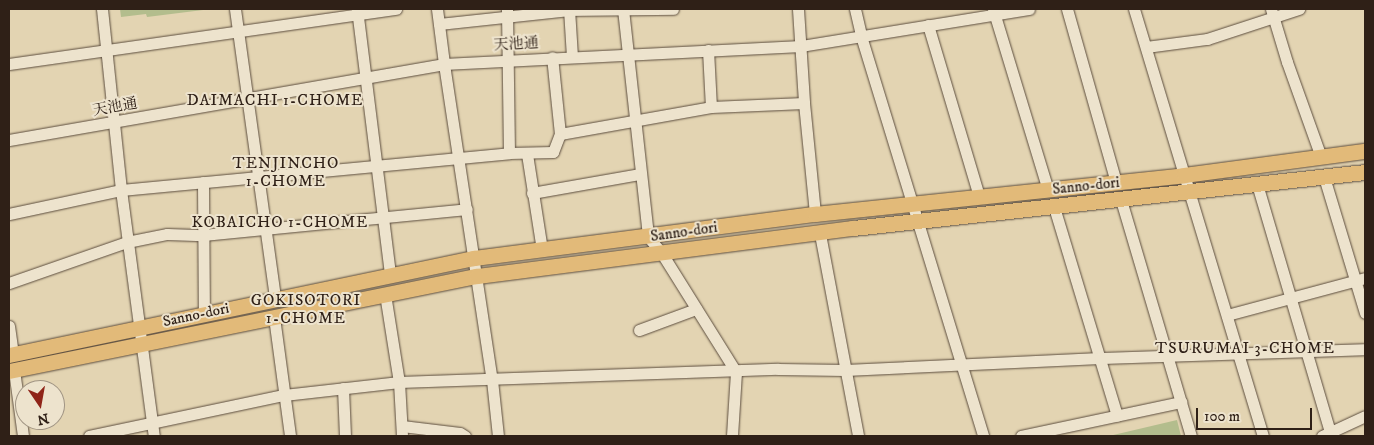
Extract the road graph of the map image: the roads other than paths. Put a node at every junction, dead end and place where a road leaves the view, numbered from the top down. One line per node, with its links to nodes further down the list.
1 (102, 9): 25 (street)
2 (235, 9): 20 (street)
3 (396, 9): 14 (street)
4 (437, 9): 18 (street)
5 (673, 9): 13 (street)
6 (798, 9): 22 (street)
7 (855, 9): 21 (street)
8 (1029, 9): 15 (street, 天池通)
9 (1067, 9): 52 (street)
10 (1134, 9): 23 (street)
11 (1299, 9): 17 (street)
12 (569, 10): 13 (street); 16 (street); 27 (street)
13 (623, 10): 26 (street)
14 (358, 11): 20 (street); 32 (street)
15 (994, 11): 19 (street, 天池通); 55 (street)
16 (507, 13): 18 (street); 29 (street)
17 (1272, 13): 23 (street); 43 (street)
18 (439, 24): 31 (street)
19 (928, 25): 21 (street, 天池通); 58 (street)
20 (238, 30): 25 (street); 33 (street)
21 (861, 36): 22 (street, 天池通); 60 (street)
22 (801, 46): 24 (street, 天池通); 34 (street)
23 (1146, 47): 48 (street)
24 (708, 50): 26 (street, 天池通); 35 (street)
25 (107, 51): 30 (street); 37 (street)
26 (626, 54): 27 (street, 天池通); 36 (street)
27 (572, 56): 28 (street, 天池通)
28 (552, 57): 29 (street, 天池通); 38 (street)
29 (506, 59): 31 (street, 天池通); 41 (street)
30 (9, 64)
31 (444, 64): 32 (street, 天池通); 44 (street)
32 (366, 77): 33 (street, 天池通); 45 (street)
33 (248, 100): 37 (street, 天池通); 49 (street)
34 (804, 103): 35 (street); 64 (street)
35 (711, 107): 36 (street)
36 (634, 120): 38 (street); 47 (street)
37 (114, 122): 39 (street, 天池通); 54 (street)
38 (560, 134): 42 (street)
39 (9, 140)
40 (1365, 151): 43 (main road, Sanno-dori)
41 (509, 153): 42 (street); 44 (street)
42 (527, 154): 57 (street)
43 (1322, 157): 48 (main road, Sanno-dori)
44 (460, 158): 45 (street); 62 (street)
45 (376, 166): 49 (street); 65 (street)
46 (1365, 172): 50 (main road, Sanno-dori)
47 (640, 174): 57 (street); 70 (street)
48 (1184, 175): 52 (main road, Sanno-dori); 56 (street)
49 (258, 177): 51 (street); 67 (street)
50 (1324, 177): 53 (main road, Sanno-dori); 77 (street)
51 (203, 182): 54 (street); 69 (street)
52 (1116, 182): 55 (main road, Sanno-dori)
53 (1257, 184): 56 (main road, Sanno-dori); 81 (street)
54 (121, 190): 63 (street); 71 (street)
55 (1048, 190): 58 (main road, Sanno-dori)
56 (1189, 191): 59 (main road, Sanno-dori); 85 (street)
57 (532, 193): 72 (street)
58 (979, 196): 60 (main road, Sanno-dori)
59 (1121, 200): 61 (main road, Sanno-dori); 95 (street)
60 (913, 203): 64 (main road, Sanno-dori); 66 (street)
61 (1054, 207): 66 (main road, Sanno-dori); 96 (street)
62 (467, 209): 65 (street); 74 (street)
63 (9, 214)
64 (815, 214): 70 (main road, Sanno-dori)
65 (381, 219): 67 (street); 75 (street)
66 (918, 222): 68 (main road, Sanno-dori); 97 (street)
67 (265, 230): 69 (street); 80 (street)
68 (820, 234): 73 (main road, Sanno-dori); 99 (street)
69 (203, 235): 71 (street); 84 (street)
70 (648, 237): 72 (main road, Sanno-dori); 73 (street)
71 (127, 242): 78 (street); 88 (street)
72 (542, 250): 74 (main road, Sanno-dori)
73 (661, 252): 76 (main road, Sanno-dori); 82 (street)
74 (474, 258): 75 (main road, Sanno-dori); 76 (street)
75 (390, 275): 80 (main road, Sanno-dori)
76 (477, 276): 79 (main road, Sanno-dori); 101 (street)
77 (1361, 280): 81 (street); 83 (street)
78 (9, 284)
79 (386, 294): 86 (main road, Sanno-dori); 102 (street)
80 (275, 298): 84 (main road, Sanno-dori)
81 (1291, 299): 85 (street); 92 (street)
82 (696, 308): 89 (street); 100 (street)
83 (1365, 313)
84 (204, 314): 88 (main road, Sanno-dori)
85 (1227, 315): 93 (street)
86 (274, 317): 90 (main road, Sanno-dori); 104 (street)
87 (9, 326): 94 (street)
88 (138, 328): 90 (street); 94 (main road, Sanno-dori)
89 (639, 330)
90 (142, 344): 98 (main road, Sanno-dori); 108 (street)
91 (1365, 349): 92 (street)
92 (1308, 352): 93 (street); 110 (street)
93 (1238, 353): 95 (street); 123 (street)
94 (11, 355)
95 (1167, 355): 96 (street); 105 (street)
96 (1100, 358): 97 (street); 106 (street)
97 (962, 363): 99 (street); 120 (street)
98 (11, 370): 111 (street)
99 (845, 370): 100 (street); 119 (street)
100 (736, 372): 101 (street); 118 (street)
101 (492, 380): 102 (street); 117 (street)
102 (399, 382): 103 (street); 109 (street)
103 (343, 388): 104 (street); 115 (street)
104 (284, 395): 108 (street); 114 (street)
105 (1181, 402): 106 (street); 122 (street)
106 (1118, 416): 121 (street)
107 (1365, 416): 110 (street)
108 (152, 422): 112 (street); 113 (street)
109 (402, 431): 116 (street)
110 (1328, 435)
111 (23, 436)
112 (89, 436)
113 (154, 436)
114 (290, 436)
115 (345, 436)
116 (465, 436)
117 (498, 436)
118 (732, 436)
119 (858, 436)
120 (983, 436)
121 (1021, 436)
122 (1191, 436)
123 (1263, 436)

